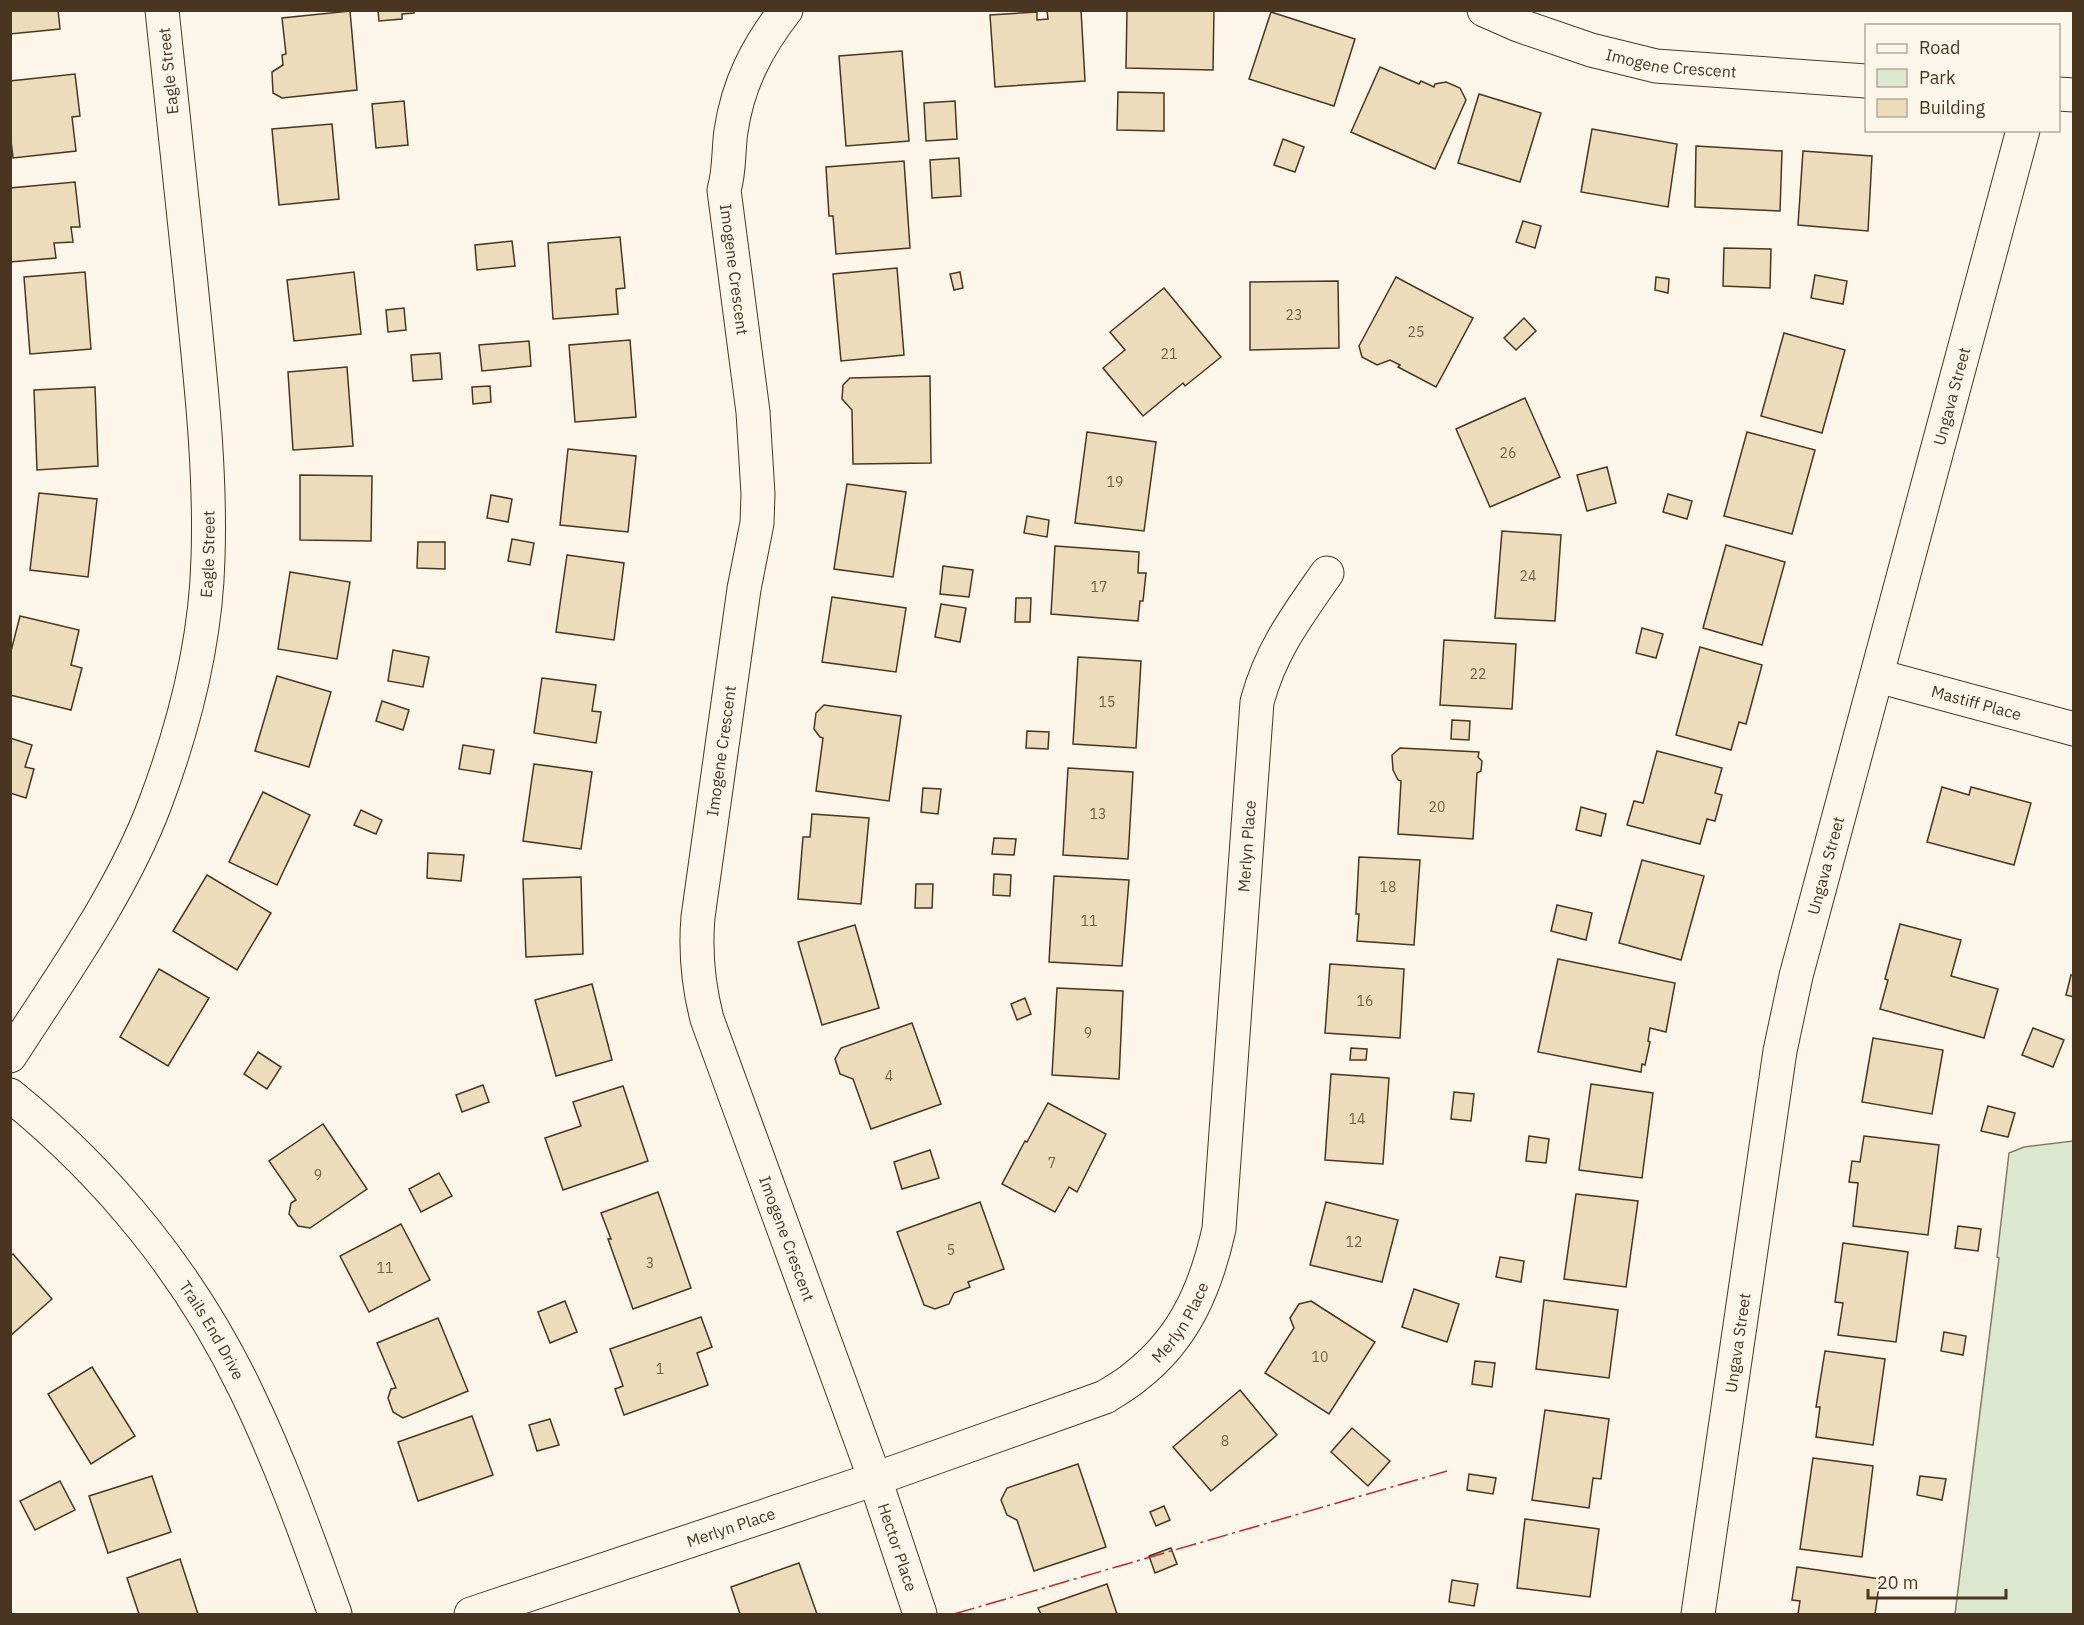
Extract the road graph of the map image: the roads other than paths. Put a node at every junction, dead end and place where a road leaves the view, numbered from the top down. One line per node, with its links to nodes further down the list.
1 (162, 10): 9 (street, Eagle Street)
2 (786, 10): 11 (street, Imogene Crescent)
3 (1485, 10): 4 (street, Imogene Crescent)
4 (1865, 81)
5 (2022, 132): 7 (street, Ungava Street)
6 (1327, 573): 11 (street, Merlyn Place)
7 (1878, 676): 8 (street, Mastiff Place); 15 (street, Ungava Street)
8 (2073, 729)
9 (10, 1056)
10 (10, 1095): 12 (street, Trails End Drive)
11 (875, 1479): 13 (street, Merlyn Place); 14 (street, Hector Place)
12 (335, 1614)
13 (471, 1614)
14 (920, 1614)
15 (1698, 1614)

